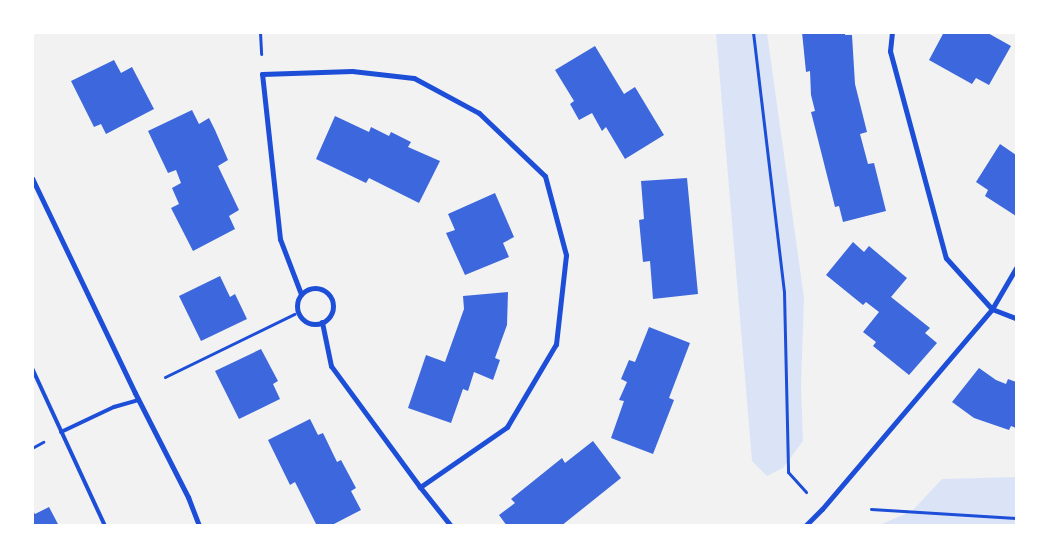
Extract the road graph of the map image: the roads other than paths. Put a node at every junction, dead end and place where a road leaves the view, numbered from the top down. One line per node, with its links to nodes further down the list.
1 (892, 32): 5 (street)
2 (32, 178): 9 (street)
3 (1016, 268): 5 (street)
4 (301, 294): 7 (street); 7 (street); 11 (street)
5 (992, 309): 6 (street); 15 (street)
6 (1016, 318)
7 (322, 322): 11 (street)
8 (32, 368): 10 (lane)
9 (139, 400): 10 (lane); 13 (street)
10 (61, 432): 12 (lane)
11 (420, 487): 14 (street)
12 (105, 526)
13 (199, 526)
14 (451, 526)
15 (805, 526)

